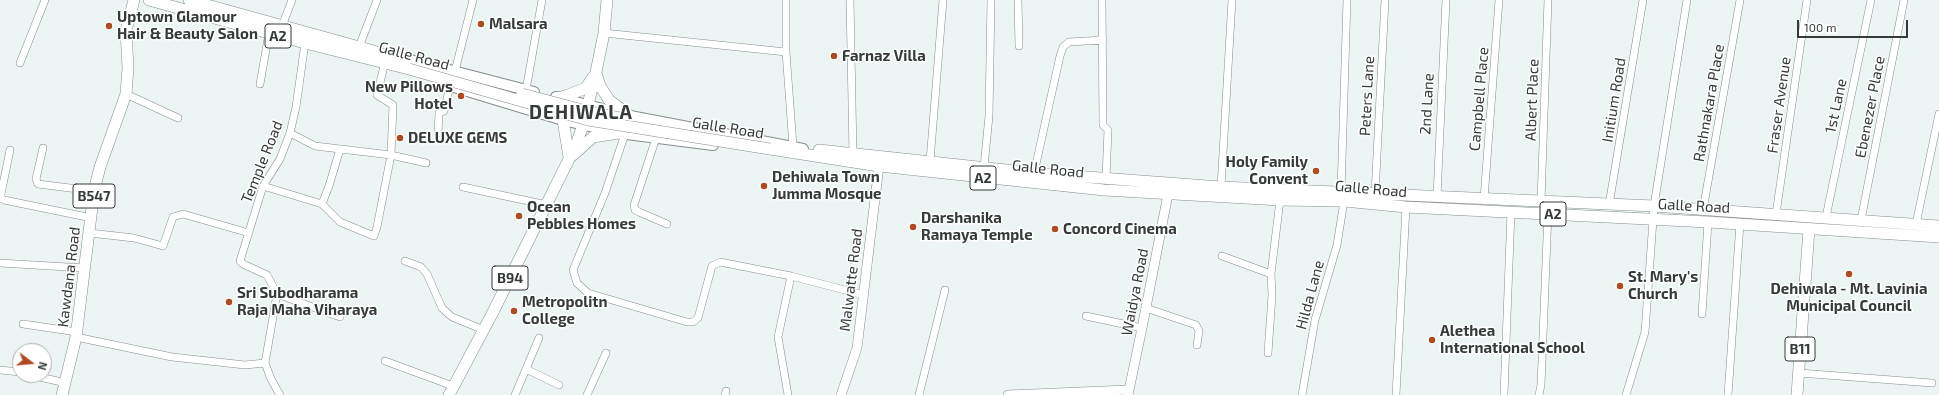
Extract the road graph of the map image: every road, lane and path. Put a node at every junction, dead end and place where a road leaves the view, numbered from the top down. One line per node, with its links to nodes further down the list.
1 (45, 0): 37 (street)
2 (134, 0): 45 (main road, Kawdana Road / B547)
3 (149, 0): 30 (main road, Galle Road / A2)
4 (189, 0): 28 (main road, Galle Road / A2)
5 (292, 0): 29 (street)
6 (377, 0): 35 (street)
7 (473, 0): 39 (street)
8 (542, 0): 43 (street)
9 (607, 0): 31 (main road)
10 (786, 0): 36 (street)
11 (850, 0): 64 (street)
12 (943, 0): 66 (street)
13 (991, 0): 69 (street)
14 (1018, 0): 34 (street)
15 (1102, 0): 32 (street)
16 (1232, 0): 74 (street)
17 (1347, 0): 79 (street, Hilda Lane)
18 (1385, 0): 78 (street, Peters Lane)
19 (1446, 0): 80 (street, 2nd Lane)
20 (1499, 0): 81 (street, Campbell Place)
21 (1548, 0): 83 (street, Albert Place)
22 (1643, 0): 86 (street, Initium Road)
23 (1687, 0): 87 (street)
24 (1740, 0): 90 (street, Rathnakara Place)
25 (1807, 0): 93 (street, Fraser Avenue)
26 (1871, 0): 94 (street, 1st Lane)
27 (1904, 0): 97 (street, Ebenezer Place)
28 (204, 2): 29 (main road, Galle Road / A2)
29 (282, 26): 35 (main road, Galle Road / A2)
30 (269, 33): 33 (main road, Galle Road / A2); 41 (street)
31 (604, 33): 36 (street); 40 (main road)
32 (1102, 40): 70 (street); 71 (street)
33 (305, 43): 35 (main road, Galle Road / A2); 55 (street, Temple Road)
34 (1019, 46)
35 (366, 52): 38 (main road); 39 (main road); 62 (main road, Galle Road / A2, bridge)
36 (786, 52): 62 (street)
37 (20, 63)
38 (384, 66): 42 (main road); 63 (street)
39 (455, 71): 43 (main road)
40 (596, 72): 46 (main road); 47 (main road); 50 (main road)
41 (260, 84)
42 (450, 86): 48 (main road); 56 (street)
43 (526, 90): 44 (main road)
44 (539, 93): 46 (main road); 48 (main road)
45 (126, 94): 51 (street); 76 (main road, Kawdana Road / B547)
46 (558, 98): 47 (main road)
47 (588, 105): 50 (main road); 54 (main road)
48 (533, 111): 52 (main road)
49 (1939, 114): 101 (street)
50 (630, 116): 53 (main road)
51 (178, 118)
52 (563, 120): 54 (main road); 65 (main road)
53 (666, 123): 58 (main road); 62 (main road)
54 (583, 125): 57 (main road); 65 (main road, B94)
55 (290, 133): 60 (street); 73 (street, Temple Road)
56 (438, 133)
57 (622, 134): 58 (main road); 65 (main road); 112 (street)
58 (660, 139): 62 (main road); 100 (street)
59 (43, 148): 76 (street)
60 (340, 149): 63 (street); 84 (street)
61 (10, 150): 95 (street)
62 (798, 150): 64 (main road, Galle Road / A2); 68 (main road, Galle Road / A2)
63 (391, 154): 67 (street); 84 (street)
64 (853, 154): 66 (main road, Galle Road / A2)
65 (570, 159): 85 (main road, B94)
66 (930, 161): 69 (main road, Galle Road / A2)
67 (426, 162)
68 (879, 166): 77 (main road, Galle Road / A2); 115 (street, Malwatte Road)
69 (984, 167): 70 (main road, Galle Road / A2)
70 (1034, 173): 71 (main road, Galle Road / A2)
71 (1106, 178): 72 (main road, Galle Road / A2)
72 (1170, 183): 74 (main road, Galle Road / A2); 77 (street, Waidya Road)
73 (263, 186): 84 (street); 105 (street, Temple Road)
74 (1221, 187): 79 (main road, Galle Road / A2)
75 (463, 188): 85 (street)
76 (94, 191): 95 (main road, Kawdana Road / B547)
77 (1168, 194): 82 (main road, Galle Road / A2); 116 (street, Waidya Road)
78 (1375, 194): 79 (main road, Galle Road / A2); 80 (main road, Galle Road / A2)
79 (1343, 196): 82 (main road, Galle Road / A2); 88 (main road, Galle Road / A2); 148 (street, Hilda Lane)
80 (1436, 196): 81 (main road, Galle Road / A2); 89 (street, 2nd Lane)
81 (1484, 199): 83 (main road, Galle Road / A2)
82 (1280, 200): 111 (street)
83 (1541, 201): 86 (main road, Galle Road / A2)
84 (322, 204)
85 (547, 205): 122 (main road, B94)
86 (1609, 205): 87 (main road, Galle Road / A2)
87 (1654, 206): 90 (main road, Galle Road / A2); 96 (street)
88 (1406, 207): 89 (main road, Galle Road / A2); 149 (street)
89 (1435, 209): 91 (main road, Galle Road / A2)
90 (1703, 210): 93 (main road, Galle Road / A2)
91 (1511, 212): 92 (main road, Galle Road / A2); 150 (street)
92 (1548, 213): 96 (main road, Galle Road / A2); 151 (street)
93 (1776, 214): 94 (main road, Galle Road / A2)
94 (1826, 217): 97 (main road, Galle Road / A2)
95 (92, 218): 104 (main road, Kawdana Road / B547)
96 (1652, 219): 98 (main road, Galle Road / A2); 152 (street)
97 (1861, 220): 101 (main road, Galle Road / A2)
98 (1708, 222): 99 (main road, Galle Road / A2); 117 (street)
99 (1740, 223): 103 (main road, Galle Road / A2); 153 (street)
100 (667, 224)
101 (1916, 224): 102 (main road, Galle Road / A2)
102 (1939, 226)
103 (1809, 229): 106 (main road, Galle Road / A2); 133 (main road, B11)
104 (90, 233): 105 (street); 110 (main road, Kawdana Road / B547)
105 (249, 233): 114 (street, Temple Road)
106 (1939, 237)
107 (1222, 256): 111 (street)
108 (405, 261): 122 (street)
109 (0, 263): 110 (street)
110 (85, 268): 123 (main road, Kawdana Road / B547)
111 (1271, 274): 127 (street)
112 (791, 276): 115 (street); 144 (street)
113 (945, 290): 146 (street)
114 (277, 294): 119 (street); 129 (street)
115 (864, 295): 145 (street, Malwatte Road)
116 (1146, 308): 121 (street, Waidya Road); 125 (street)
117 (1702, 314)
118 (1086, 316): 121 (street)
119 (340, 318)
120 (23, 324): 123 (street)
121 (1142, 328): 139 (street, Waidya Road)
122 (484, 330): 138 (main road, B94)
123 (76, 335): 129 (street); 135 (main road, Kawdana Road / B547)
124 (539, 338): 130 (street)
125 (1197, 345)
126 (606, 353): 143 (street)
127 (1268, 353)
128 (385, 361): 138 (street)
129 (265, 363): 141 (street)
130 (526, 369): 137 (street); 142 (street)
131 (0, 370): 132 (street)
132 (12, 371)
133 (1798, 373): 136 (street); 154 (main road, B11)
134 (52, 380): 135 (street)
135 (66, 383): 140 (main road, Kawdana Road / B547)
136 (1932, 384)
137 (559, 385)
138 (452, 392)
139 (1128, 393): 147 (street)
140 (62, 395)
141 (280, 395)
142 (515, 395)
143 (587, 395)
144 (788, 395)
145 (841, 395)
146 (919, 395)
147 (1008, 395)
148 (1302, 395)
149 (1396, 395)
150 (1504, 395)
151 (1539, 395)
152 (1626, 395)
153 (1728, 395)
154 (1797, 395)

